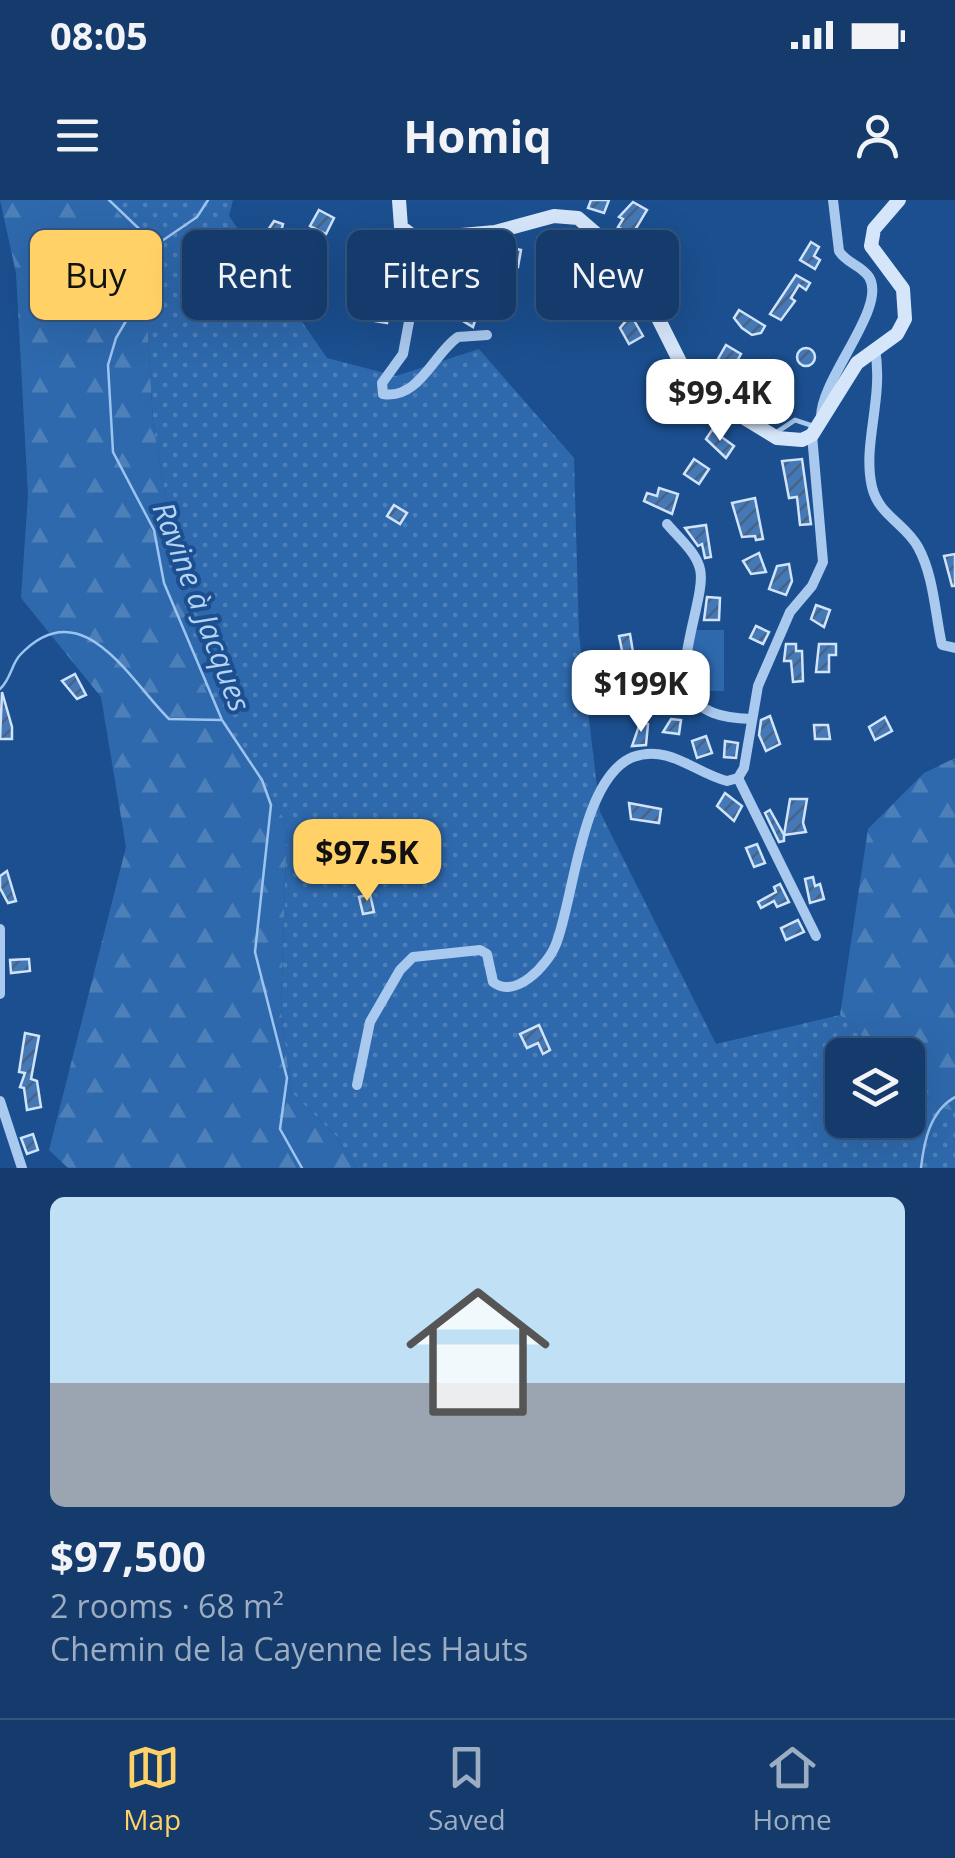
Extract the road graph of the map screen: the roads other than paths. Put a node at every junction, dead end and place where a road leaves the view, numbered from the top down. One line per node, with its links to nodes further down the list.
1 (399, 200): 4 (main road)
2 (833, 200): 9 (street)
3 (899, 200): 8 (main road)
4 (405, 230)
5 (502, 230): 9 (main road)
6 (412, 320): 7 (street)
7 (487, 336)
8 (875, 348): 9 (main road); 11 (street)
9 (817, 429): 12 (street)
10 (667, 524): 12 (street)
11 (955, 648)
12 (750, 719): 13 (street)
13 (738, 778): 15 (street); 17 (street)
14 (0, 928): 16 (street)
15 (816, 936)
16 (0, 994)
17 (357, 1085)
18 (0, 1101): 19 (street)
19 (22, 1168)

